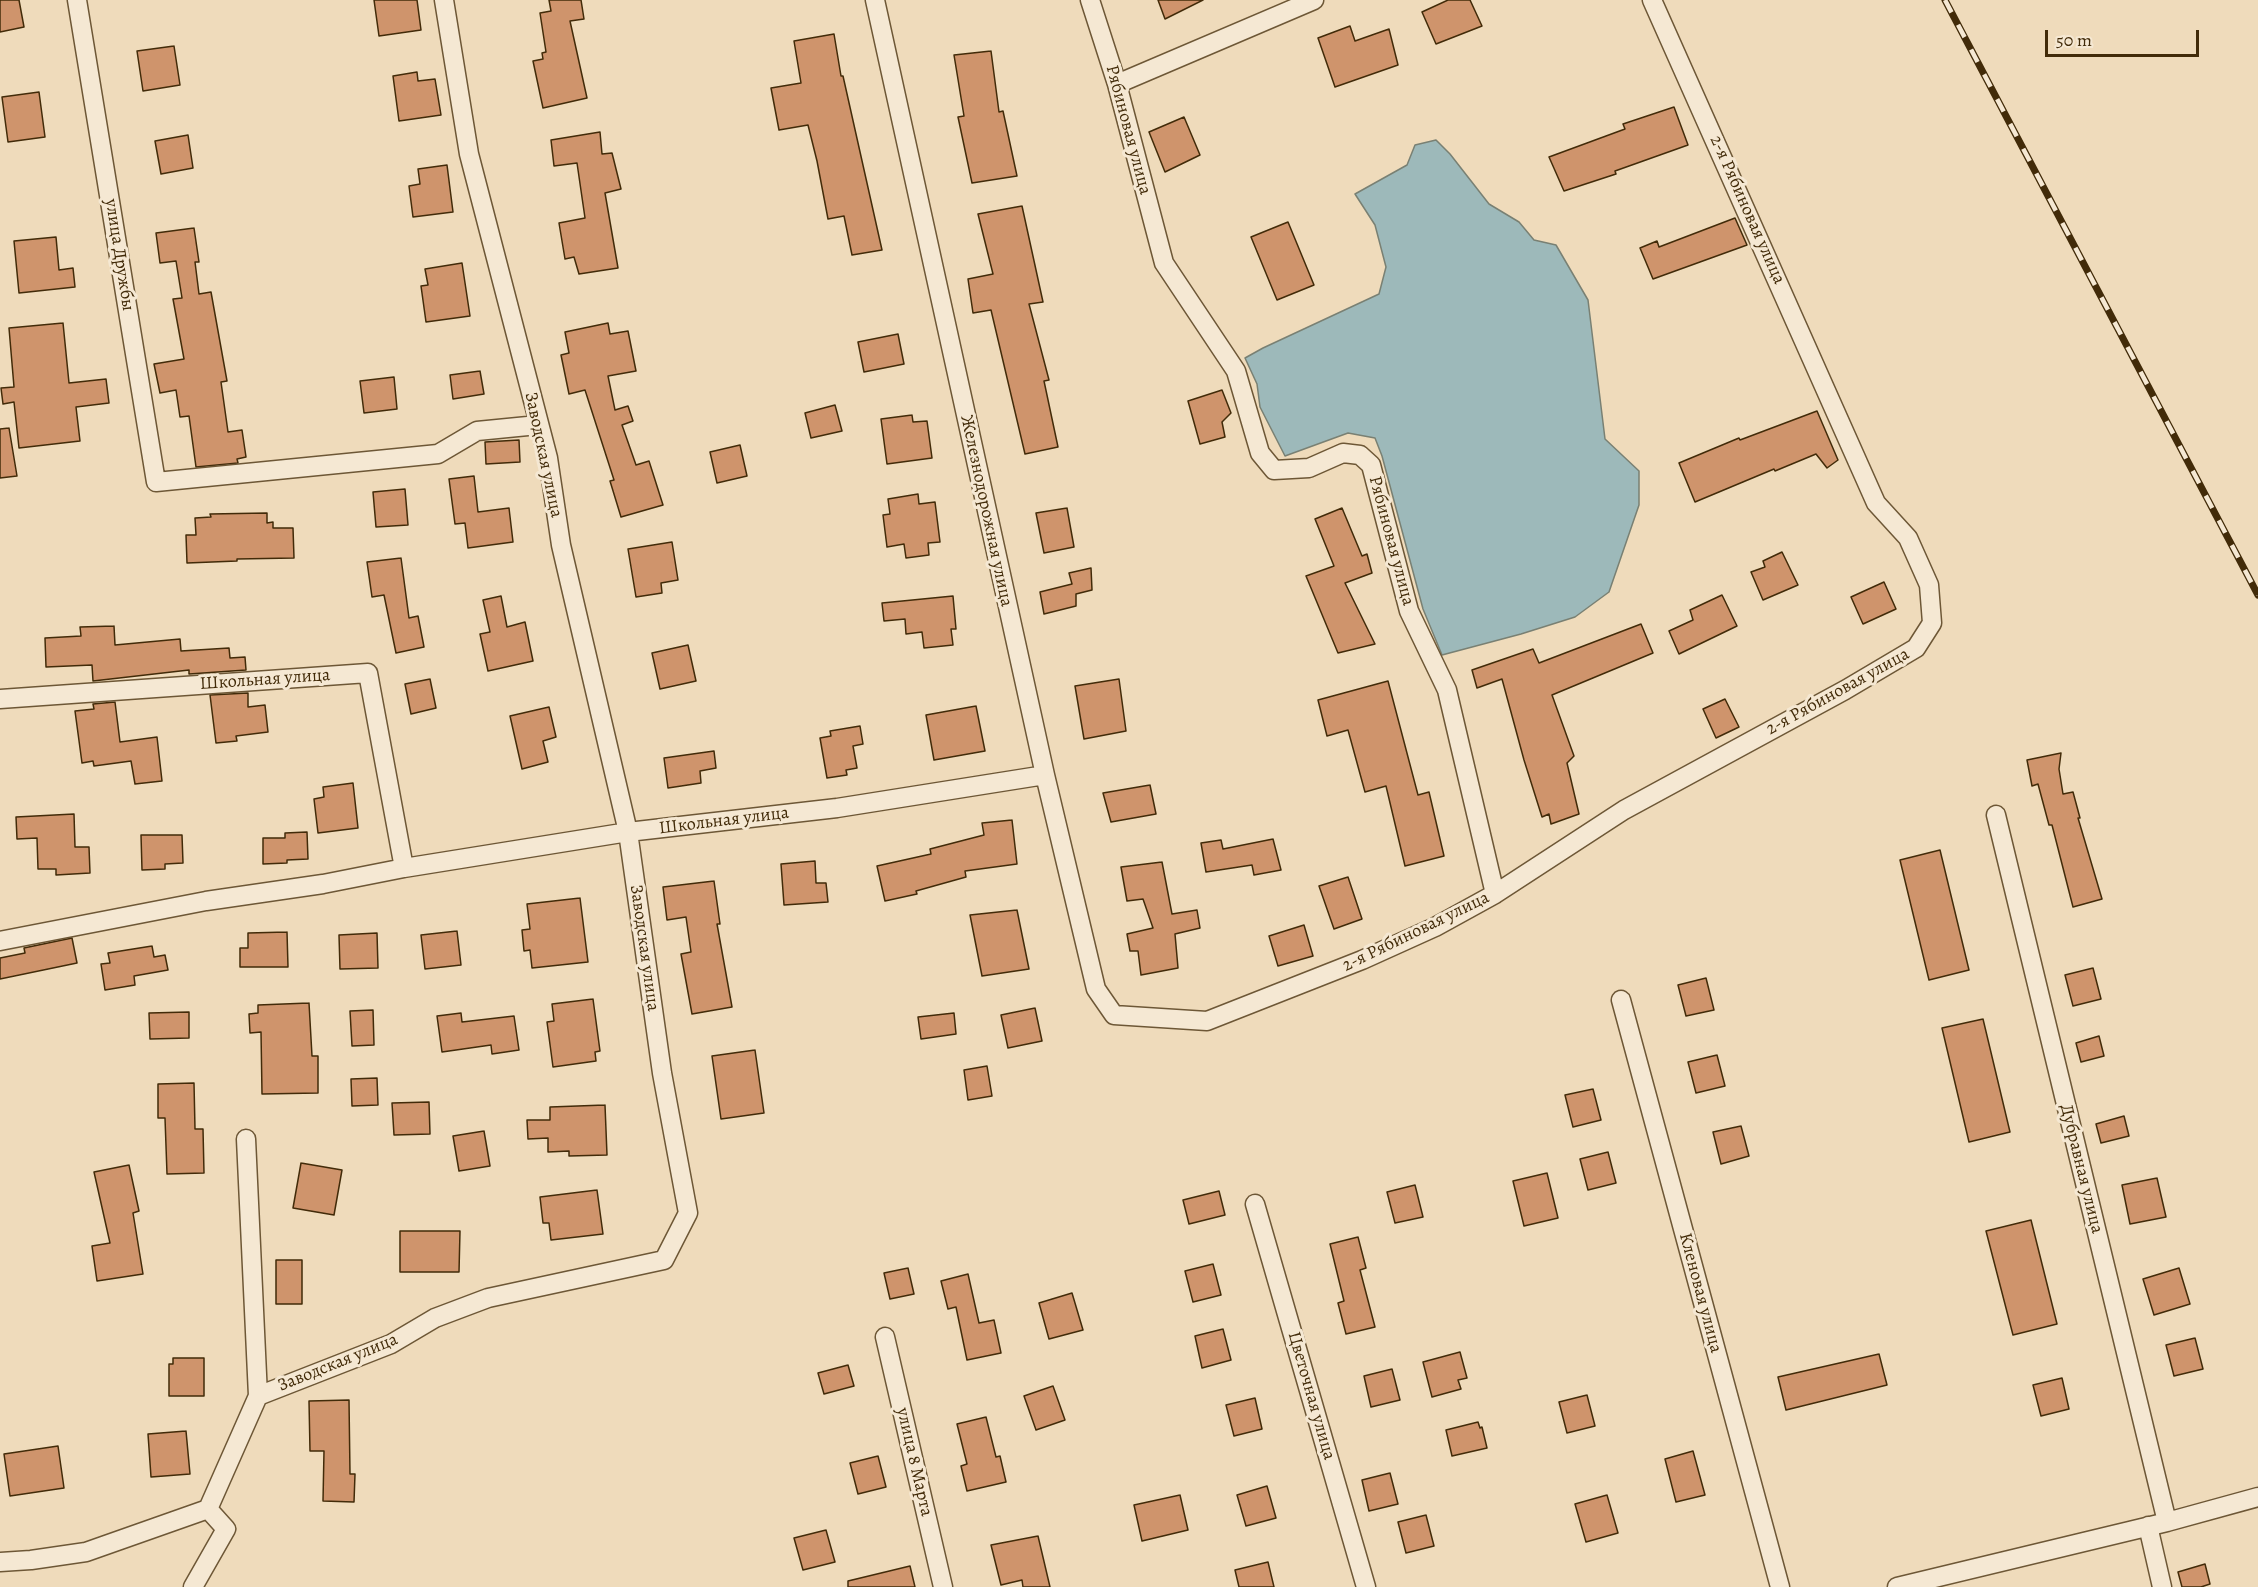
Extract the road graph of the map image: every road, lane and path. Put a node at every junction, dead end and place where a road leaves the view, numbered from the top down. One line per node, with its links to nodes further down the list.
1 (77, 0): 8 (street, улица Дружбы)
2 (444, 0): 8 (street, Заводская улица)
3 (875, 0): 10 (street, Железнодорожная улица)
4 (1090, 0): 7 (street, Рябиновая улица)
5 (1314, 0): 7 (street)
6 (1652, 0): 14 (street, 2-я Рябиновая улица)
7 (1117, 84): 14 (street, Рябиновая улица)
8 (538, 425): 12 (street, Заводская улица)
9 (0, 699): 13 (street, Школьная улица)
10 (1045, 775): 12 (street, Школьная улица); 17 (street, Железнодорожная улица)
11 (1996, 815): 24 (street, Дубравная улица)
12 (628, 832): 13 (street, Школьная улица); 21 (street, Заводская улица)
13 (404, 868): 15 (street, Школьная улица)
14 (1495, 894): 17 (street, 2-я Рябиновая улица)
15 (0, 941)
16 (1621, 1000): 30 (street, Кленовая улица)
17 (1114, 1016)
18 (246, 1139): 21 (street)
19 (1255, 1204): 29 (street, Цветочная улица)
20 (885, 1337): 28 (street, улица 8 Марта)
21 (258, 1396): 23 (street, Заводская улица)
22 (2258, 1497): 24 (street)
23 (208, 1509): 26 (street); 27 (street)
24 (2167, 1522): 25 (street)
25 (2148, 1526): 31 (street); 32 (street)
26 (0, 1563)
27 (193, 1587)
28 (943, 1587)
29 (1366, 1587)
30 (1780, 1587)
31 (1897, 1587)
32 (2162, 1587)

